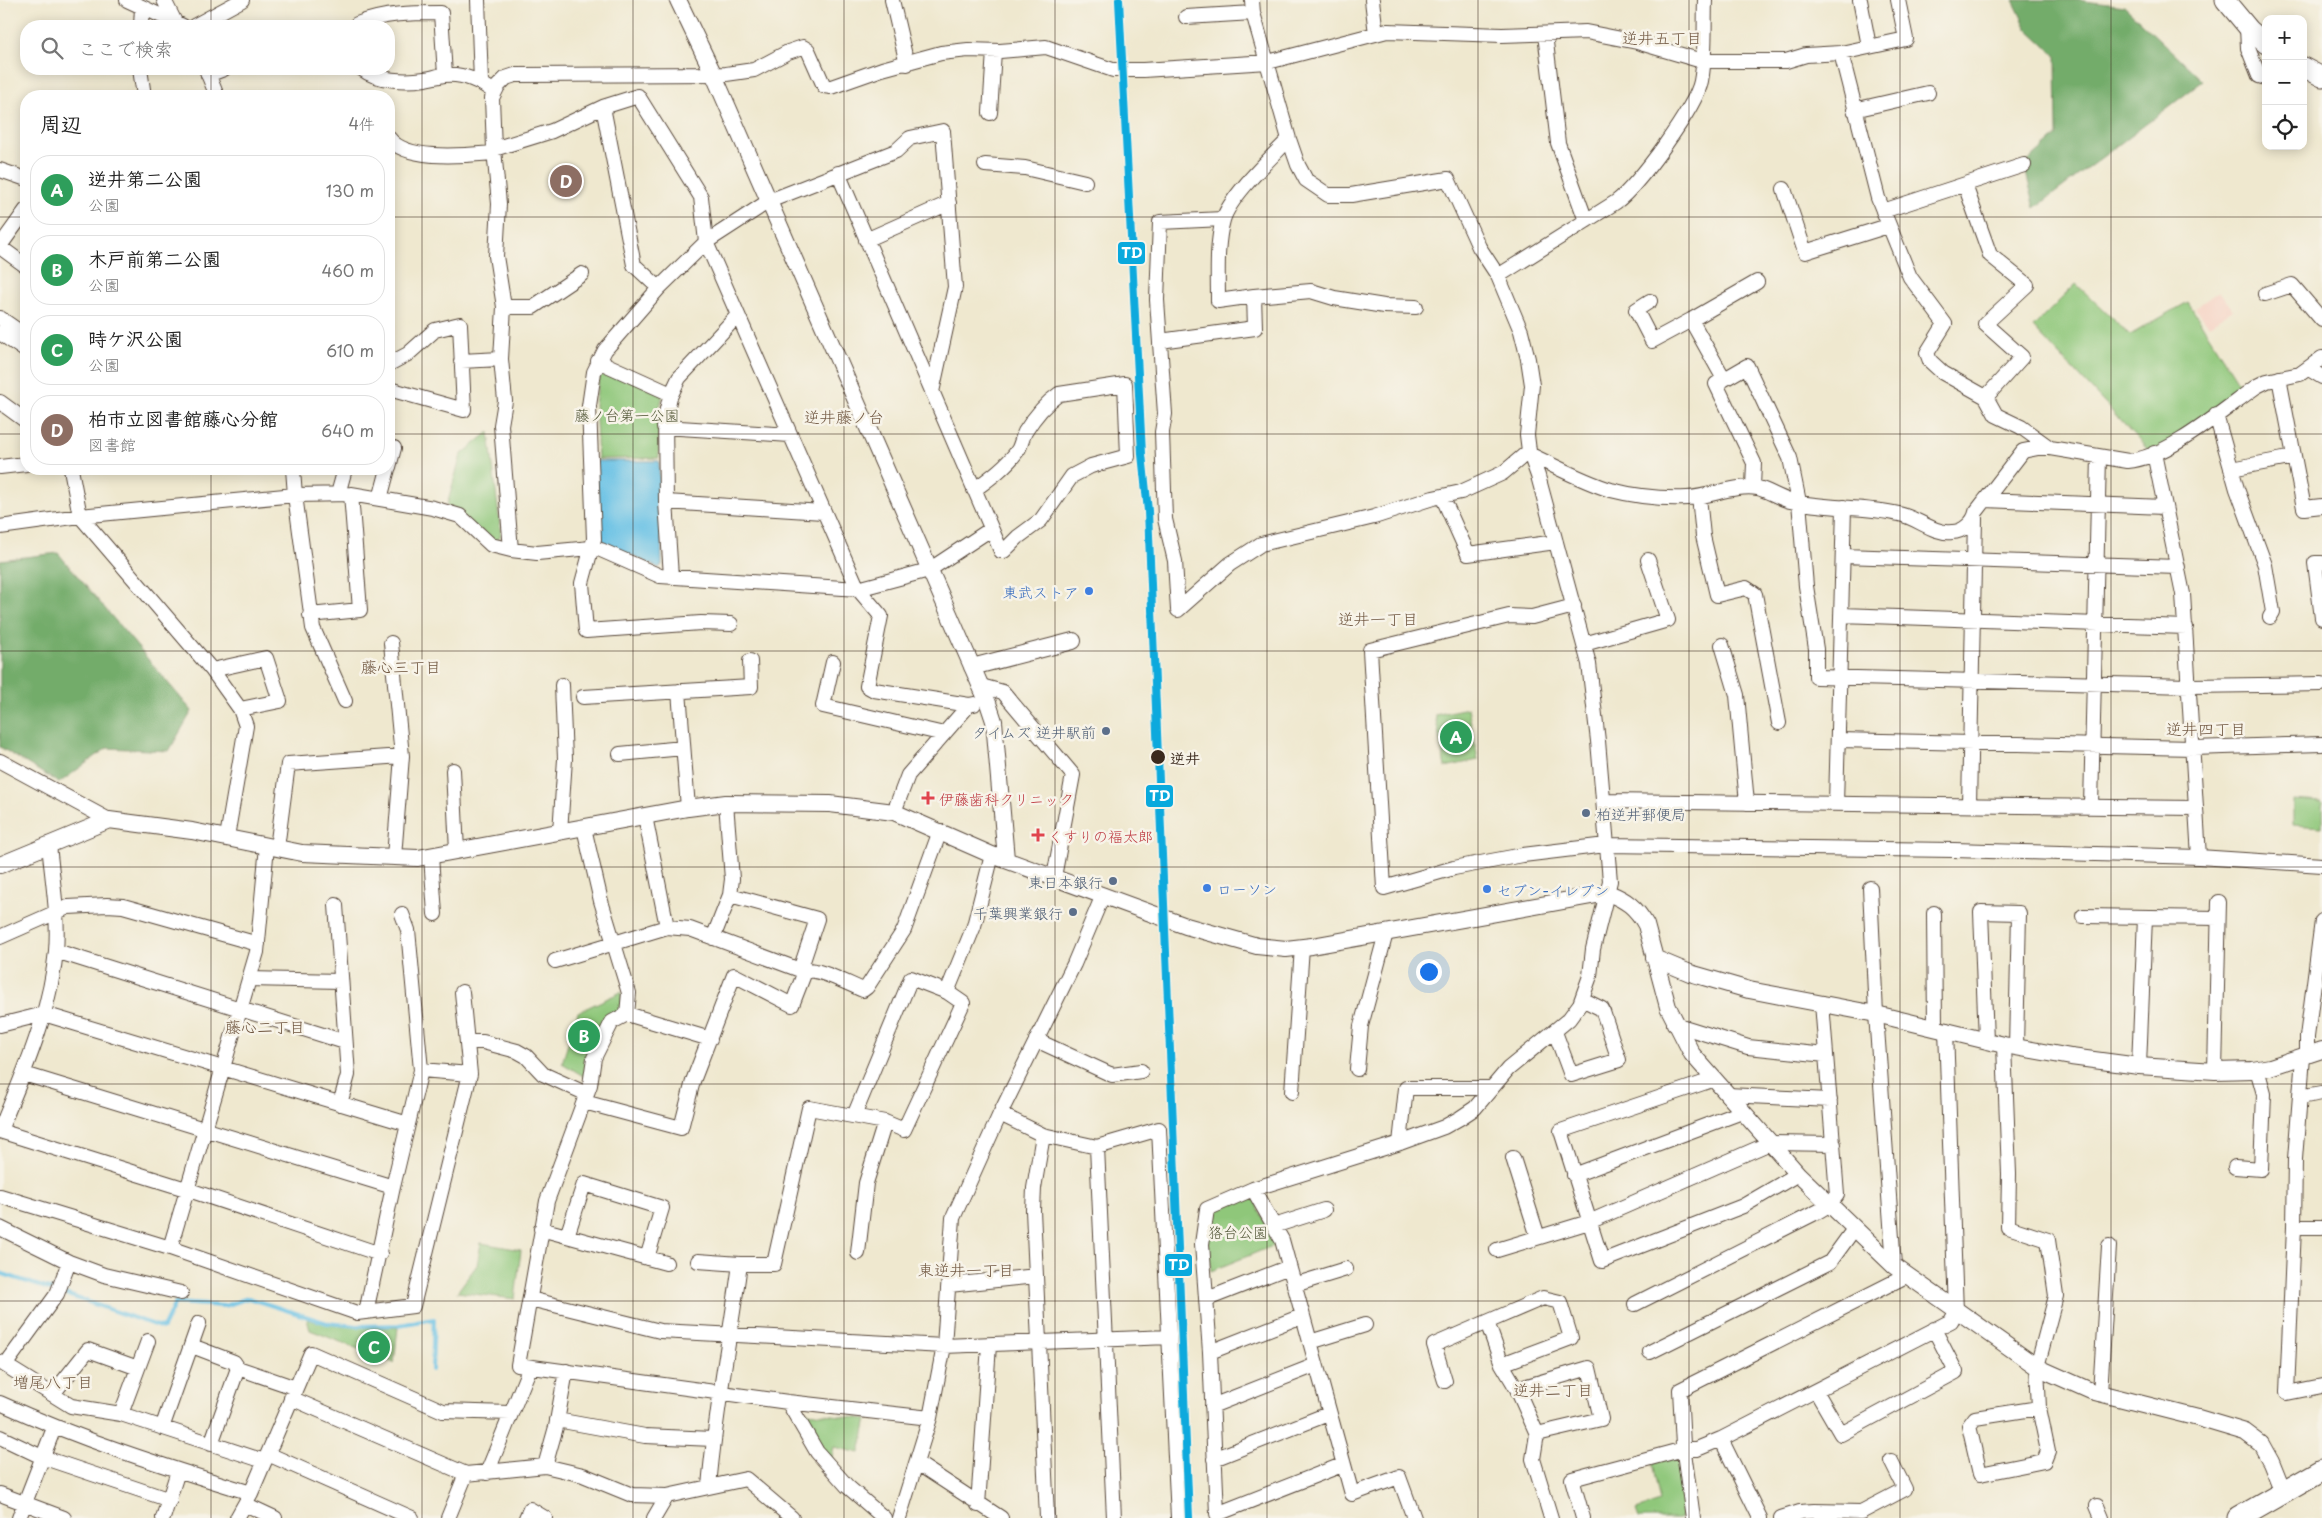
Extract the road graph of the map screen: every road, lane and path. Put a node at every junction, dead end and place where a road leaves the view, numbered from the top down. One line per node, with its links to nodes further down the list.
1 (127, 0): 13 (street)
2 (164, 0): 17 (street)
3 (242, 0): 18 (street)
4 (478, 0): 36 (street)
5 (678, 0): 30 (street)
6 (892, 0): 29 (street)
7 (1372, 0): 21 (street)
8 (1705, 0): 27 (street)
9 (1860, 0): 24 (street)
10 (1898, 0): 24 (street)
11 (2226, 0): 20 (main road)
12 (1253, 6): 14 (street); 28 (street)
13 (142, 7): 15 (street); 16 (street)
14 (1186, 18)
15 (141, 20)
16 (169, 20)
17 (177, 20)
18 (205, 20)
19 (366, 20): 34 (street)
20 (2247, 27): 23 (main road); 35 (street)
21 (1376, 34): 22 (street); 28 (street)
22 (1545, 34): 27 (street); 60 (street)
23 (2262, 40)
24 (1869, 46): 26 (street)
25 (994, 51): 28 (street); 29 (street); 43 (street)
26 (1841, 53): 27 (street); 42 (street)
27 (1702, 60): 60 (street)
28 (1268, 62): 44 (street)
29 (907, 64): 30 (street)
30 (713, 74): 39 (street); 55 (street)
31 (141, 75): 37 (street)
32 (208, 75): 38 (street)
33 (370, 75): 34 (street)
34 (445, 75): 36 (street)
35 (2262, 77)
36 (481, 82): 39 (street)
37 (143, 90)
38 (214, 90)
39 (494, 92): 46 (street)
40 (1928, 93): 42 (street)
41 (603, 108): 46 (street); 63 (street); 69 (street)
42 (1854, 110): 57 (street)
43 (990, 113)
44 (1289, 139): 58 (street); 67 (street)
45 (395, 145): 46 (street)
46 (494, 151): 73 (street)
47 (985, 165): 52 (street)
48 (2024, 165): 53 (street)
49 (0, 170): 51 (street)
50 (838, 172): 55 (street); 56 (street); 62 (street)
51 (20, 177)
52 (1085, 182)
53 (1965, 185): 57 (street); 95 (street)
54 (1784, 189): 61 (street)
55 (768, 201): 63 (street); 141 (street)
56 (950, 203): 62 (street); 93 (street)
57 (1883, 211): 61 (street)
58 (1224, 218): 71 (street); 81 (street)
59 (20, 219): 64 (street)
60 (1586, 221): 67 (street)
61 (1888, 226): 95 (street)
62 (866, 240): 93 (street)
63 (706, 242): 69 (street); 75 (street)
64 (0, 247): 65 (street)
65 (20, 262)
66 (582, 274): 73 (street)
67 (1498, 276): 102 (street)
68 (1757, 282): 77 (street)
69 (659, 288): 87 (street)
70 (2265, 294): 78 (street)
71 (1254, 296): 74 (street); 81 (street)
72 (1650, 301): 77 (street)
73 (504, 307): 84 (street)
74 (1416, 307)
75 (738, 315): 94 (street); 100 (street)
76 (0, 318): 79 (street)
77 (1691, 320): 91 (street)
78 (2322, 320)
79 (20, 332)
80 (1, 336): 82 (street)
81 (1160, 341): 117 (street)
82 (20, 347)
83 (2322, 358): 88 (street)
84 (501, 359): 86 (street); 134 (street)
85 (395, 361): 86 (street)
86 (461, 361): 92 (street)
87 (598, 361): 94 (street); 133 (street)
88 (2309, 369): 89 (street); 90 (street)
89 (2322, 377)
90 (2279, 378): 97 (street); 105 (street)
91 (1724, 379): 113 (street); 122 (street)
92 (395, 391)
93 (932, 392): 114 (street)
94 (671, 394): 99 (street)
95 (1986, 397): 101 (street)
96 (0, 402): 98 (street)
97 (2216, 415): 103 (street); 108 (street)
98 (20, 417)
99 (664, 427): 100 (street); 121 (street)
100 (790, 435): 127 (street)
101 (2050, 448): 104 (street); 120 (street)
102 (1530, 453): 117 (street); 118 (street); 132 (street)
103 (2154, 453): 104 (street); 126 (street)
104 (2099, 456): 123 (street)
105 (2294, 457): 108 (street); 124 (street)
106 (20, 465): 107 (street)
107 (0, 467)
108 (2230, 469): 147 (street)
109 (72, 475): 128 (street)
110 (293, 475): 115 (street)
111 (345, 475): 116 (street)
112 (386, 475): 119 (street)
113 (1753, 488): 118 (street); 122 (street)
114 (974, 490): 131 (street); 131 (street)
115 (295, 494): 116 (street); 128 (street); 145 (street)
116 (344, 494): 119 (street); 145 (street)
117 (1442, 496): 132 (street)
118 (1699, 497): 174 (street)
119 (380, 499): 134 (street)
120 (1985, 500): 123 (street); 129 (street)
121 (666, 502): 127 (street); 142 (street)
122 (1799, 502): 125 (street); 161 (street)
123 (2098, 505): 126 (street); 139 (street)
124 (2322, 506)
125 (1844, 507): 129 (street); 135 (street)
126 (2164, 507): 140 (street)
127 (823, 512): 143 (street)
128 (80, 516): 130 (street); 160 (street)
129 (1975, 518): 137 (street)
130 (0, 527)
131 (991, 529): 141 (street)
132 (1556, 542): 144 (street)
133 (591, 548): 134 (street); 142 (street); 150 (street)
134 (511, 550)
135 (1843, 556): 137 (street); 146 (street)
136 (1648, 560): 155 (street)
137 (1974, 560): 139 (street); 149 (street)
138 (2322, 563): 148 (street)
139 (2096, 564): 140 (street); 151 (street)
140 (2178, 567): 152 (street)
141 (929, 570): 143 (street); 159 (street)
142 (671, 576): 143 (street)
143 (858, 589): 172 (street)
144 (1574, 606): 155 (street); 202 (street)
145 (310, 615): 170 (street)
146 (1841, 615): 149 (street); 161 (street)
147 (2270, 616)
148 (2322, 618)
149 (1973, 620): 151 (street); 162 (street)
150 (731, 624)
151 (2095, 624): 152 (street); 163 (street)
152 (2186, 627): 167 (street)
153 (1074, 640): 159 (street)
154 (391, 643): 183 (street)
155 (1584, 644): 186 (street)
156 (1722, 646): 188 (street)
157 (750, 661): 168 (street)
158 (834, 662): 175 (street)
159 (972, 667): 166 (street)
160 (212, 670): 173 (street); 173 (street)
161 (1840, 677): 162 (street); 176 (street)
162 (1972, 680): 163 (street); 177 (street)
163 (2094, 683): 167 (street); 179 (street)
164 (2322, 684): 167 (street)
165 (562, 685): 199 (street)
166 (981, 686): 171 (street); 211 (street)
167 (2190, 686): 181 (street)
168 (679, 691): 169 (street); 180 (street)
169 (583, 697)
170 (345, 701)
171 (988, 703): 172 (street); 207 (street)
172 (969, 704): 175 (street)
173 (240, 709): 200 (street)
174 (1779, 723)
175 (944, 734): 194 (street)
176 (1838, 740): 177 (street); 189 (street)
177 (1970, 743): 179 (street); 190 (street)
178 (2322, 744): 181 (street)
179 (2092, 746): 181 (street); 191 (street)
180 (683, 748): 182 (street); 192 (street)
181 (2193, 748): 193 (street)
182 (620, 754)
183 (402, 756): 203 (street); 206 (street)
184 (0, 761): 196 (street)
185 (453, 770): 204 (street)
186 (1604, 801): 188 (street); 202 (street)
187 (726, 803): 192 (street); 194 (street); 214 (street)
188 (1748, 803): 189 (street)
189 (1836, 804): 190 (street)
190 (1969, 805): 191 (street)
191 (2091, 807): 193 (street)
192 (688, 808): 195 (street)
193 (2196, 808): 208 (street)
194 (894, 812): 198 (street)
195 (645, 816): 197 (street); 226 (street)
196 (109, 820): 200 (street); 201 (street)
197 (584, 828): 199 (street); 230 (street)
198 (940, 831): 207 (street); 236 (street)
199 (560, 832): 204 (street)
200 (227, 837): 203 (street)
201 (49, 844): 209 (street); 218 (street)
202 (1606, 845): 208 (street); 213 (street)
203 (272, 847): 206 (street); 231 (street)
204 (456, 852): 205 (street)
205 (431, 856): 206 (street); 221 (street)
206 (394, 857)
207 (999, 857): 211 (street); 240 (street)
208 (2199, 857): 210 (street)
209 (0, 865)
210 (2322, 865)
211 (1054, 878): 215 (street)
212 (1870, 888): 246 (street)
213 (1608, 893): 227 (street); 234 (street); 241 (street)
214 (730, 895): 229 (street); 236 (street)
215 (1102, 895): 232 (street); 252 (street)
216 (2219, 902): 224 (street)
217 (336, 905): 238 (street)
218 (56, 913): 228 (street); 231 (street); 233 (street)
219 (1934, 913): 249 (street)
220 (402, 914): 263 (street)
221 (435, 914)
222 (2083, 916): 223 (street)
223 (2145, 918): 224 (street); 259 (street)
224 (2218, 918): 265 (street)
225 (2322, 921): 257 (street)
226 (666, 927): 229 (street); 230 (street)
227 (1386, 933): 232 (street); 261 (street)
228 (0, 938)
229 (713, 938): 236 (street)
230 (615, 943): 235 (street); 245 (street)
231 (258, 944): 237 (street)
232 (1302, 947): 270 (street)
233 (56, 951): 243 (street); 244 (street)
234 (1654, 958): 242 (street); 247 (street)
235 (555, 961)
236 (803, 970): 251 (street)
237 (249, 979): 238 (street); 243 (street)
238 (341, 981): 254 (street)
239 (462, 992): 255 (street)
240 (947, 992): 279 (street); 280 (street)
241 (1582, 999): 250 (street); 250 (street)
242 (1822, 1003): 246 (street); 258 (street)
243 (240, 1008): 254 (street); 260 (street)
244 (44, 1014): 248 (street); 260 (street); 266 (street)
245 (627, 1014): 251 (street); 274 (street)
246 (1876, 1014): 249 (street); 320 (street)
247 (1674, 1024): 258 (street); 268 (street)
248 (0, 1025)
249 (1940, 1028): 253 (street); 329 (street)
250 (1555, 1032): 269 (street)
251 (710, 1039): 274 (street)
252 (1036, 1040): 264 (street); 278 (street)
253 (1986, 1040): 256 (street); 256 (street)
254 (345, 1042): 276 (street)
255 (467, 1042): 267 (street); 274 (street)
256 (2010, 1046): 259 (street); 350 (street)
257 (2311, 1054): 262 (street); 273 (street)
258 (1826, 1055): 275 (street)
259 (2140, 1066): 265 (street)
260 (223, 1069): 276 (street); 282 (street)
261 (1357, 1069)
262 (2257, 1069): 265 (street); 290 (street)
263 (421, 1070): 267 (street); 281 (street)
264 (1141, 1070)
265 (2215, 1071)
266 (24, 1074): 282 (street); 283 (street)
267 (470, 1074): 328 (street)
268 (1712, 1080): 272 (street); 292 (street)
269 (1490, 1088): 285 (street); 285 (street)
270 (1292, 1092)
271 (2322, 1092): 273 (street)
272 (1727, 1095): 275 (street); 277 (street)
273 (2300, 1097): 301 (street)
274 (585, 1098): 304 (street)
275 (1830, 1100): 287 (street)
276 (340, 1104): 281 (street)
277 (1742, 1112): 286 (street); 292 (street)
278 (1000, 1114): 284 (street); 322 (street)
279 (854, 1116): 280 (street); 317 (street)
280 (886, 1122): 311 (street)
281 (408, 1124): 293 (street)
282 (205, 1130): 293 (street); 295 (street)
283 (0, 1131): 295 (street)
284 (1043, 1135): 288 (street); 321 (street)
285 (1400, 1143): 294 (street)
286 (1770, 1143): 287 (street); 291 (street); 299 (street)
287 (1834, 1144): 297 (street)
288 (1097, 1147): 336 (street); 337 (street)
289 (1513, 1158): 307 (street)
290 (2235, 1167)
291 (1798, 1174): 297 (street); 299 (street)
292 (1574, 1175): 299 (street)
293 (393, 1187): 312 (street)
294 (1253, 1189): 300 (street); 326 (street)
295 (188, 1190): 309 (street); 312 (street)
296 (0, 1196): 309 (street)
297 (1829, 1205): 305 (street); 327 (street)
298 (1324, 1210): 300 (street)
299 (1589, 1222): 307 (street)
300 (1274, 1226): 318 (street)
301 (2294, 1227): 302 (street); 355 (street)
302 (2322, 1227)
303 (0, 1228): 315 (street)
304 (542, 1229): 306 (street); 325 (street)
305 (1854, 1229): 320 (street); 345 (street)
306 (567, 1236): 313 (street); 313 (street)
307 (1538, 1237): 310 (street)
308 (2108, 1246): 361 (street)
309 (170, 1248): 328 (street)
310 (1496, 1250)
311 (858, 1253)
312 (380, 1254): 328 (street)
313 (647, 1258): 316 (street)
314 (698, 1261): 317 (street)
315 (69, 1262): 324 (street); 346 (street)
316 (666, 1263)
317 (740, 1264): 335 (street)
318 (1289, 1267): 323 (street); 326 (street)
319 (1346, 1269): 323 (street)
320 (1900, 1271): 329 (street); 378 (street)
321 (1036, 1276): 322 (street); 340 (street)
322 (948, 1285): 343 (street)
323 (1294, 1285): 330 (street)
324 (181, 1293)
325 (530, 1299): 335 (street); 349 (street)
326 (1207, 1299): 344 (street)
327 (1635, 1304)
328 (366, 1312)
329 (1956, 1312): 334 (street); 350 (street)
330 (1302, 1316): 339 (street); 344 (street)
331 (1487, 1322): 347 (street); 347 (street); 354 (street)
332 (200, 1324): 342 (street)
333 (1365, 1325): 339 (street)
334 (1934, 1329): 357 (street); 357 (street)
335 (730, 1334): 343 (street); 358 (street)
336 (1169, 1337): 337 (street); 415 (street)
337 (1106, 1340): 340 (street); 414 (street)
338 (148, 1341): 351 (street)
339 (1310, 1342): 348 (street)
340 (1039, 1343): 341 (street); 413 (street)
341 (989, 1345): 343 (street); 397 (street)
342 (192, 1346): 352 (street); 372 (street)
343 (944, 1346): 369 (street)
344 (1210, 1352): 364 (street)
345 (1650, 1352)
346 (3, 1363): 360 (street)
347 (1502, 1364): 356 (street)
348 (1316, 1365): 364 (street); 368 (street)
349 (530, 1367): 353 (street); 366 (street)
350 (2036, 1367): 361 (street); 365 (street)
351 (138, 1368): 360 (street); 367 (street)
352 (238, 1368): 359 (street); 377 (street)
353 (566, 1371): 358 (street); 370 (street)
354 (1445, 1380)
355 (2322, 1386)
356 (1517, 1389): 373 (street); 373 (street)
357 (1816, 1391): 376 (street)
358 (722, 1392): 362 (street); 375 (street)
359 (293, 1393): 366 (street); 380 (street); 389 (street)
360 (53, 1394): 367 (street)
361 (2100, 1394): 391 (street)
362 (788, 1402): 369 (street); 410 (street)
363 (0, 1403): 371 (street)
364 (1212, 1406): 381 (street)
365 (2039, 1408): 365 (street)
366 (510, 1413): 388 (street)
367 (121, 1414): 372 (street)
368 (1328, 1414): 381 (street); 384 (street)
369 (930, 1418): 383 (street)
370 (557, 1420): 375 (street); 385 (street)
371 (54, 1428): 379 (street); 387 (street)
372 (162, 1428): 377 (street)
373 (1537, 1434): 417 (street)
374 (0, 1437): 379 (street)
375 (713, 1439): 390 (street)
376 (1721, 1439): 378 (street); 419 (street)
377 (211, 1444): 380 (street)
378 (1684, 1449): 399 (street); 418 (street)
379 (42, 1456): 395 (street); 396 (street)
380 (266, 1458): 394 (street); 405 (street)
381 (1214, 1459): 384 (street)
382 (1891, 1460): 420 (street)
383 (917, 1463): 397 (street); 411 (street)
384 (1342, 1465): 416 (street)
385 (544, 1466): 388 (street); 393 (street)
386 (2322, 1470): 391 (main road)
387 (178, 1471): 394 (street); 395 (street)
388 (487, 1473): 389 (street)
389 (466, 1474): 406 (street)
390 (709, 1488): 393 (street); 398 (street)
391 (2283, 1492): 421 (main road)
392 (0, 1494): 396 (street)
393 (667, 1496): 409 (street)
394 (248, 1499): 403 (street); 404 (street)
395 (170, 1500): 402 (street)
396 (24, 1504): 400 (street); 401 (street)
397 (978, 1505): 412 (street)
398 (786, 1516)
399 (1690, 1517)
400 (19, 1518)
401 (64, 1518)
402 (163, 1518)
403 (237, 1518)
404 (275, 1518)
405 (412, 1518)
406 (448, 1518)
407 (526, 1518): 408 (street)
408 (545, 1518)
409 (654, 1518)
410 (884, 1518)
411 (899, 1518)
412 (1001, 1518)
413 (1047, 1518)
414 (1114, 1518)
415 (1178, 1518)
416 (1414, 1518)
417 (1551, 1518)
418 (1583, 1518)
419 (1760, 1518)
420 (1782, 1518)
421 (2238, 1518)

